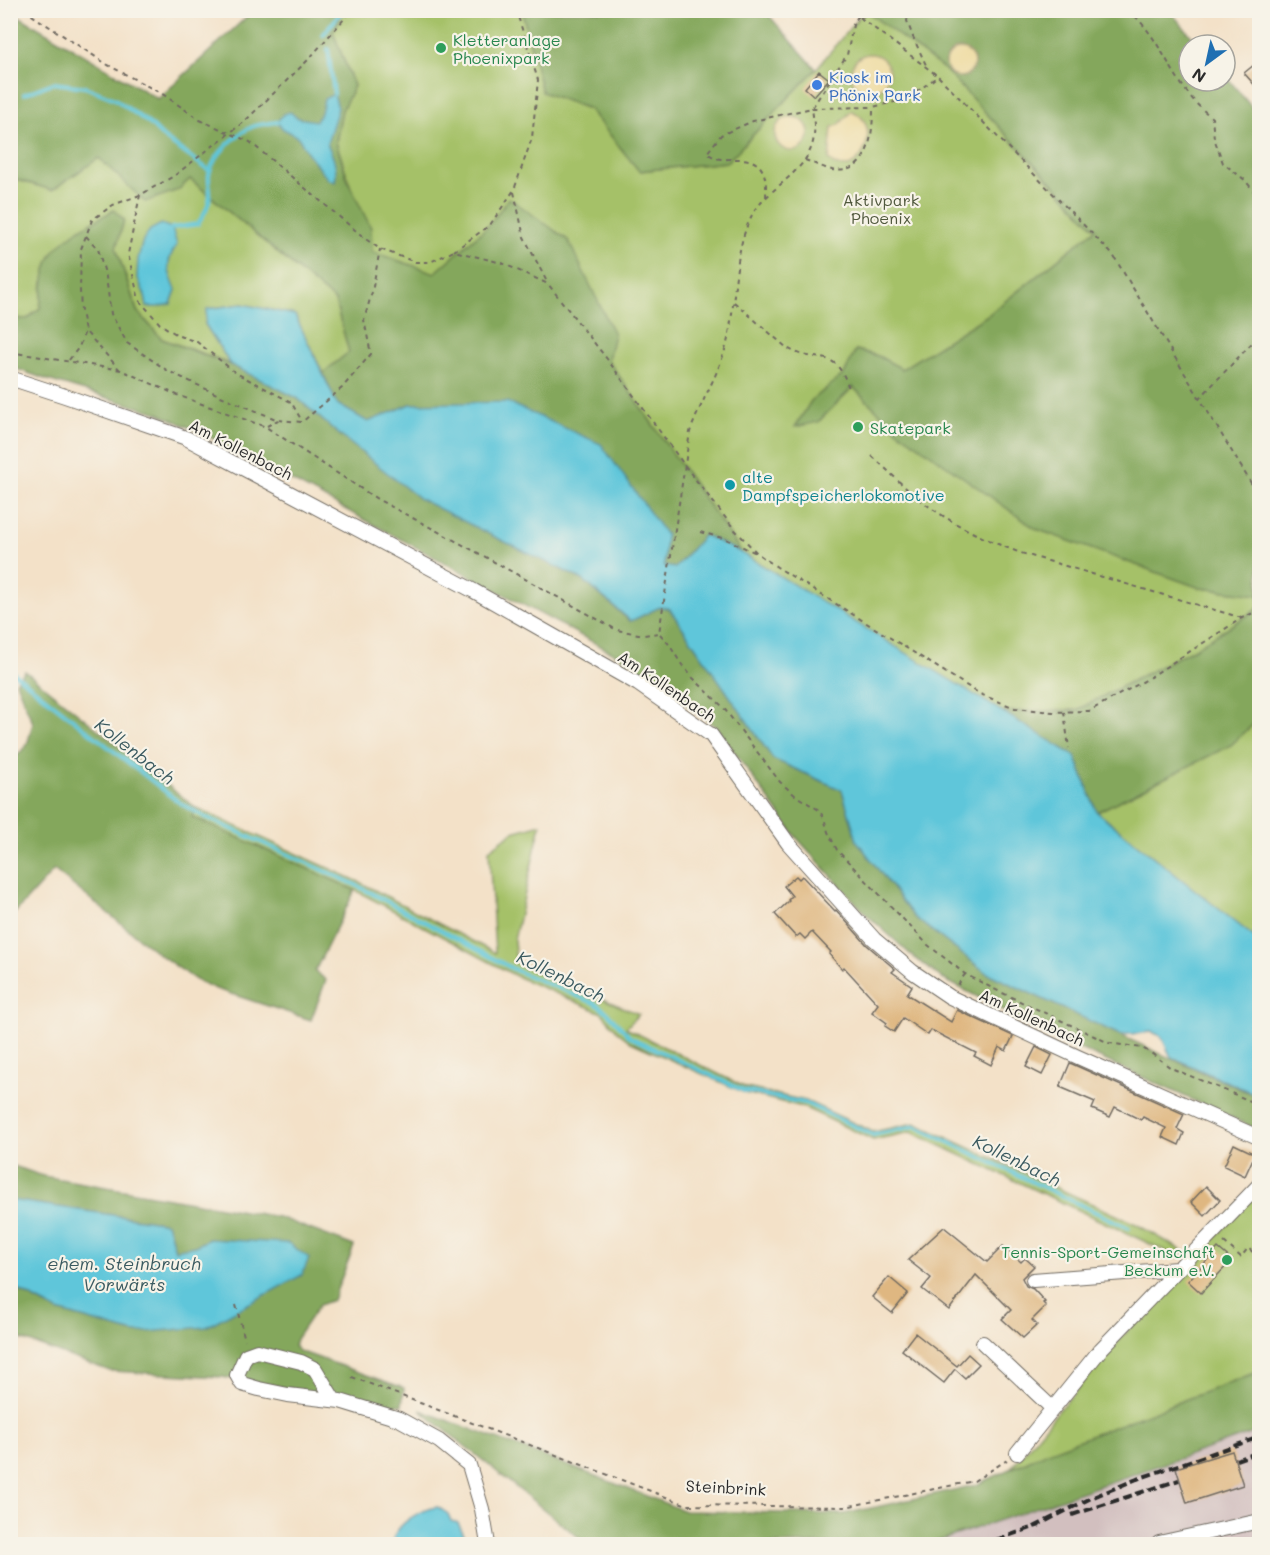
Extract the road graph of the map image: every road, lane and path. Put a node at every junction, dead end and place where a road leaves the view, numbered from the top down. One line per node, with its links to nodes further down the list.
1 (24, 10): 13 (path)
2 (352, 10): 13 (path)
3 (516, 10): 15 (path)
4 (855, 10): 8 (path)
5 (890, 10): 8 (path)
6 (909, 10): 9 (path)
7 (1128, 10): 18 (path)
8 (858, 16): 9 (path); 12 (path)
9 (927, 68): 10 (path)
10 (938, 76): 11 (path); 31 (path)
11 (873, 107): 12 (path); 14 (path)
12 (812, 108): 14 (path); 17 (path)
13 (230, 133): 16 (path); 20 (path)
14 (805, 160): 17 (path)
15 (514, 190): 21 (path); 22 (path)
16 (140, 195): 19 (path); 33 (path)
17 (766, 197): 23 (path)
18 (1260, 199)
19 (86, 237): 24 (path); 32 (path)
20 (380, 249): 21 (path); 33 (path)
21 (454, 251): 22 (path)
22 (548, 284): 36 (path)
23 (734, 302): 30 (path); 36 (path)
24 (85, 331): 27 (path); 28 (path)
25 (1260, 337): 31 (path)
26 (10, 352): 27 (path)
27 (69, 361): 28 (path)
28 (121, 370): 34 (path)
29 (10, 378): 46 (street, Am Kollenbach)
30 (850, 391)
31 (1199, 399): 37 (path)
32 (278, 420): 33 (path); 34 (path)
33 (303, 422)
34 (266, 427): 42 (path)
35 (872, 456): 41 (path)
36 (685, 466): 39 (path); 42 (path)
37 (1260, 498)
38 (700, 532): 39 (path)
39 (758, 554): 43 (path)
40 (1260, 610): 41 (path)
41 (1242, 618): 43 (path)
42 (659, 633): 45 (path)
43 (1064, 712): 44 (path)
44 (1069, 747)
45 (1260, 1106)
46 (1260, 1138)
47 (1260, 1184): 48 (street)
48 (1212, 1232): 49 (path); 50 (street)
49 (1260, 1258)
50 (1177, 1269): 51 (street); 57 (street)
51 (1033, 1280)
52 (236, 1305): 53 (path)
53 (244, 1337)
54 (983, 1343): 57 (street)
55 (352, 1377): 58 (path, Steinbrink)
56 (334, 1400): 56 (street); 61 (street)
57 (1052, 1408): 58 (street)
58 (1017, 1453)
59 (1260, 1521): 60 (street)
60 (1157, 1544)
61 (488, 1545)

